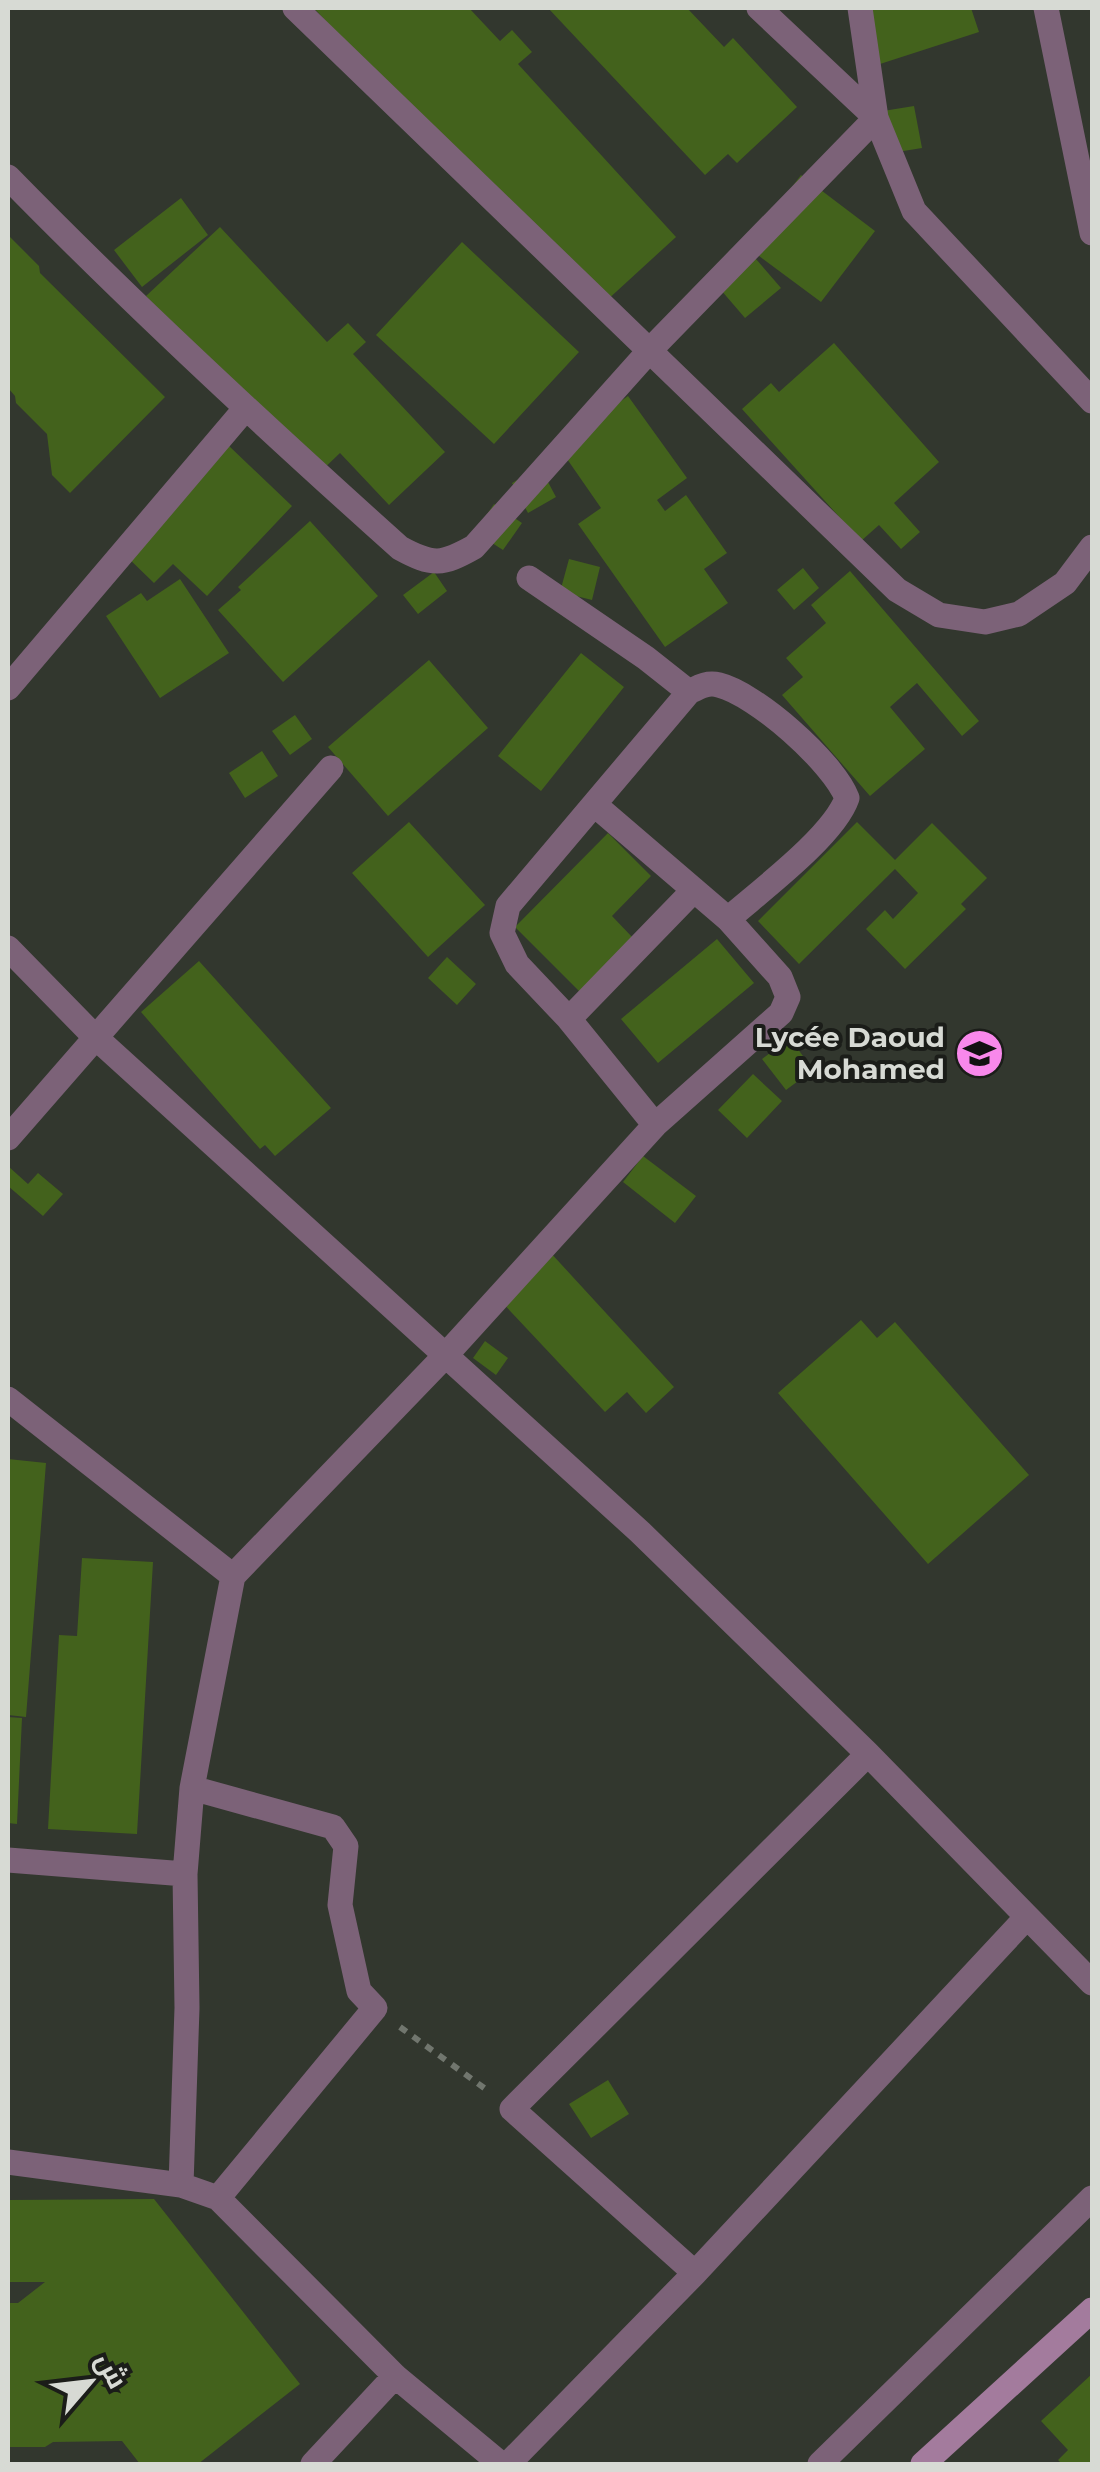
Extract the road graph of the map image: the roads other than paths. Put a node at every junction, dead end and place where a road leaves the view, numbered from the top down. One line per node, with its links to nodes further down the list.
1 (295, 8): 8 (street)
2 (760, 8): 5 (street)
3 (860, 8): 5 (street)
4 (1046, 8): 7 (street)
5 (876, 118): 8 (street); 9 (street)
6 (8, 177): 10 (street)
7 (1092, 233)
8 (650, 349): 10 (street); 11 (street)
9 (1092, 402)
10 (245, 409): 13 (street)
11 (1092, 547)
12 (529, 578): 14 (street)
13 (8, 688)
14 (689, 692): 16 (street); 18 (street)
15 (332, 768): 21 (street)
16 (595, 805): 17 (street); 20 (street)
17 (693, 891): 18 (street); 20 (street)
18 (728, 919): 22 (street)
19 (8, 948): 21 (street)
20 (568, 1019): 22 (street)
21 (94, 1036): 23 (street); 24 (street)
22 (655, 1126): 24 (street)
23 (8, 1138)
24 (444, 1357): 26 (street); 27 (street)
25 (8, 1399): 26 (street)
26 (233, 1576): 28 (street)
27 (868, 1754): 31 (street); 37 (street)
28 (192, 1788): 30 (street); 35 (street)
29 (8, 1860): 30 (street)
30 (184, 1874): 34 (street)
31 (1026, 1918): 32 (street); 37 (street)
32 (1092, 1983)
33 (8, 2162): 34 (street)
34 (181, 2186): 35 (street)
35 (218, 2198): 39 (street)
36 (1092, 2198): 43 (street)
37 (695, 2273): 42 (street)
38 (1092, 2310): 44 (main road)
39 (395, 2376): 40 (street); 41 (street)
40 (313, 2464)
41 (501, 2464)
42 (508, 2464)
43 (820, 2464)
44 (923, 2464)

